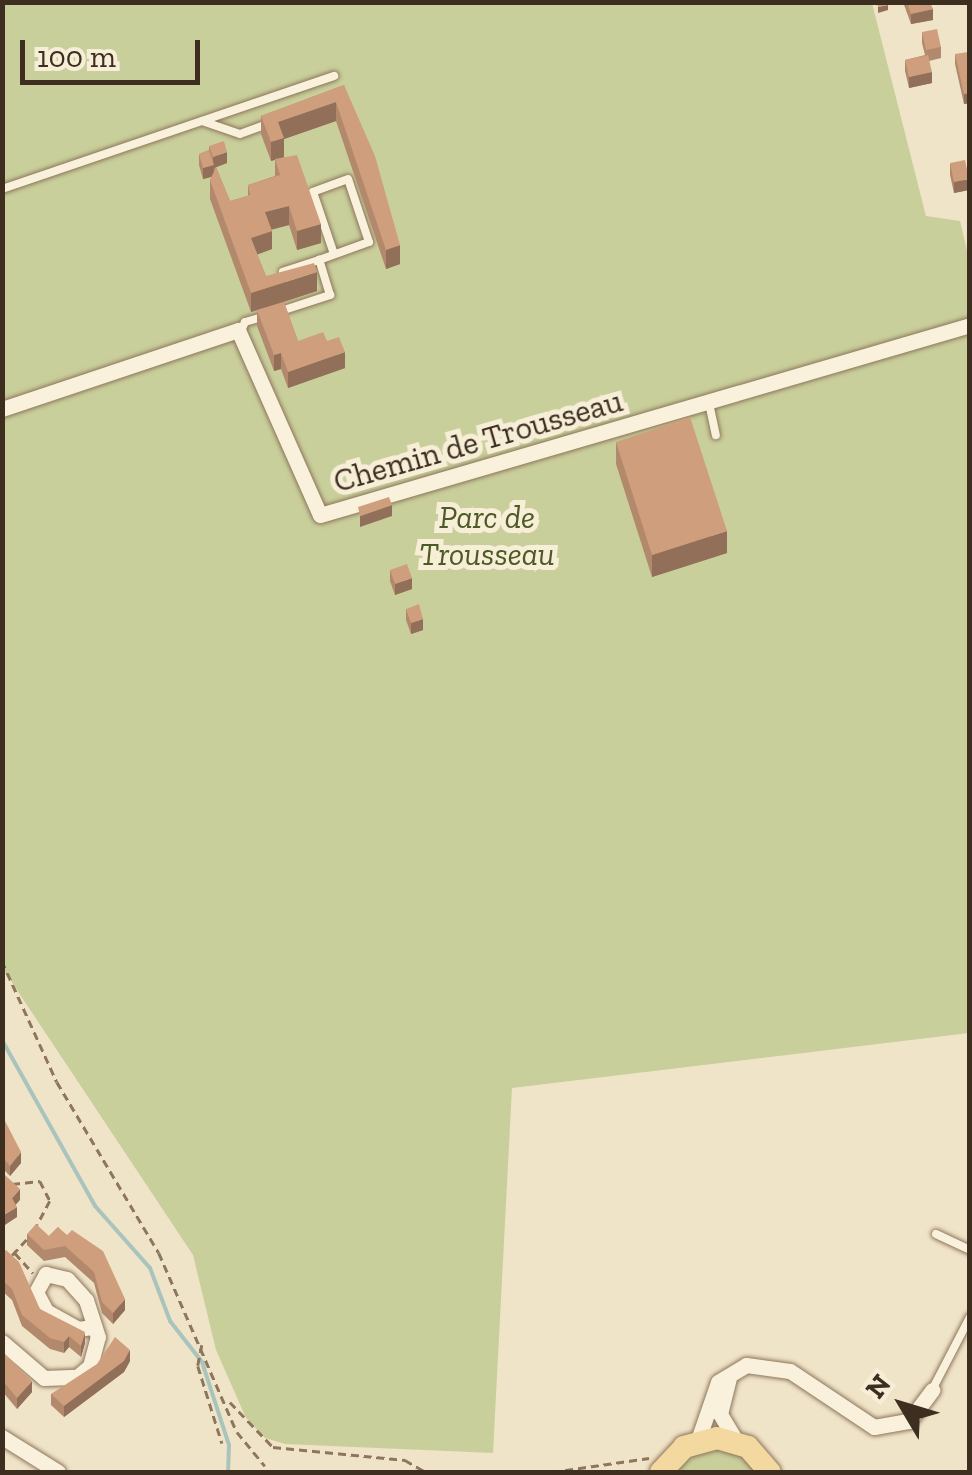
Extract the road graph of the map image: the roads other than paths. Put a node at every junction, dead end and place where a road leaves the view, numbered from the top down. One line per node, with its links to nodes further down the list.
1 (334, 76): 3 (lane)
2 (282, 119): 3 (lane)
3 (202, 121): 4 (lane)
4 (2, 188)
5 (334, 254): 5 (lane); 6 (lane)
6 (319, 260): 7 (lane); 9 (lane)
7 (274, 275)
8 (970, 325): 10 (street, Chemin de Trousseau)
9 (240, 333): 10 (street, Chemin de Trousseau); 11 (street)
10 (709, 403): 12 (lane)
11 (2, 409)
12 (716, 435)
13 (936, 1234): 14 (lane)
14 (970, 1250)
15 (970, 1317): 19 (lane)
16 (93, 1327): 16 (street); 17 (street)
17 (2, 1342)
18 (730, 1374): 19 (street); 21 (street); 22 (street)
19 (932, 1390)
20 (2, 1437): 24 (street)
21 (698, 1440): 22 (main road); 23 (main road)
22 (736, 1441): 25 (main road)
23 (657, 1471)
24 (58, 1472)
25 (770, 1472)

